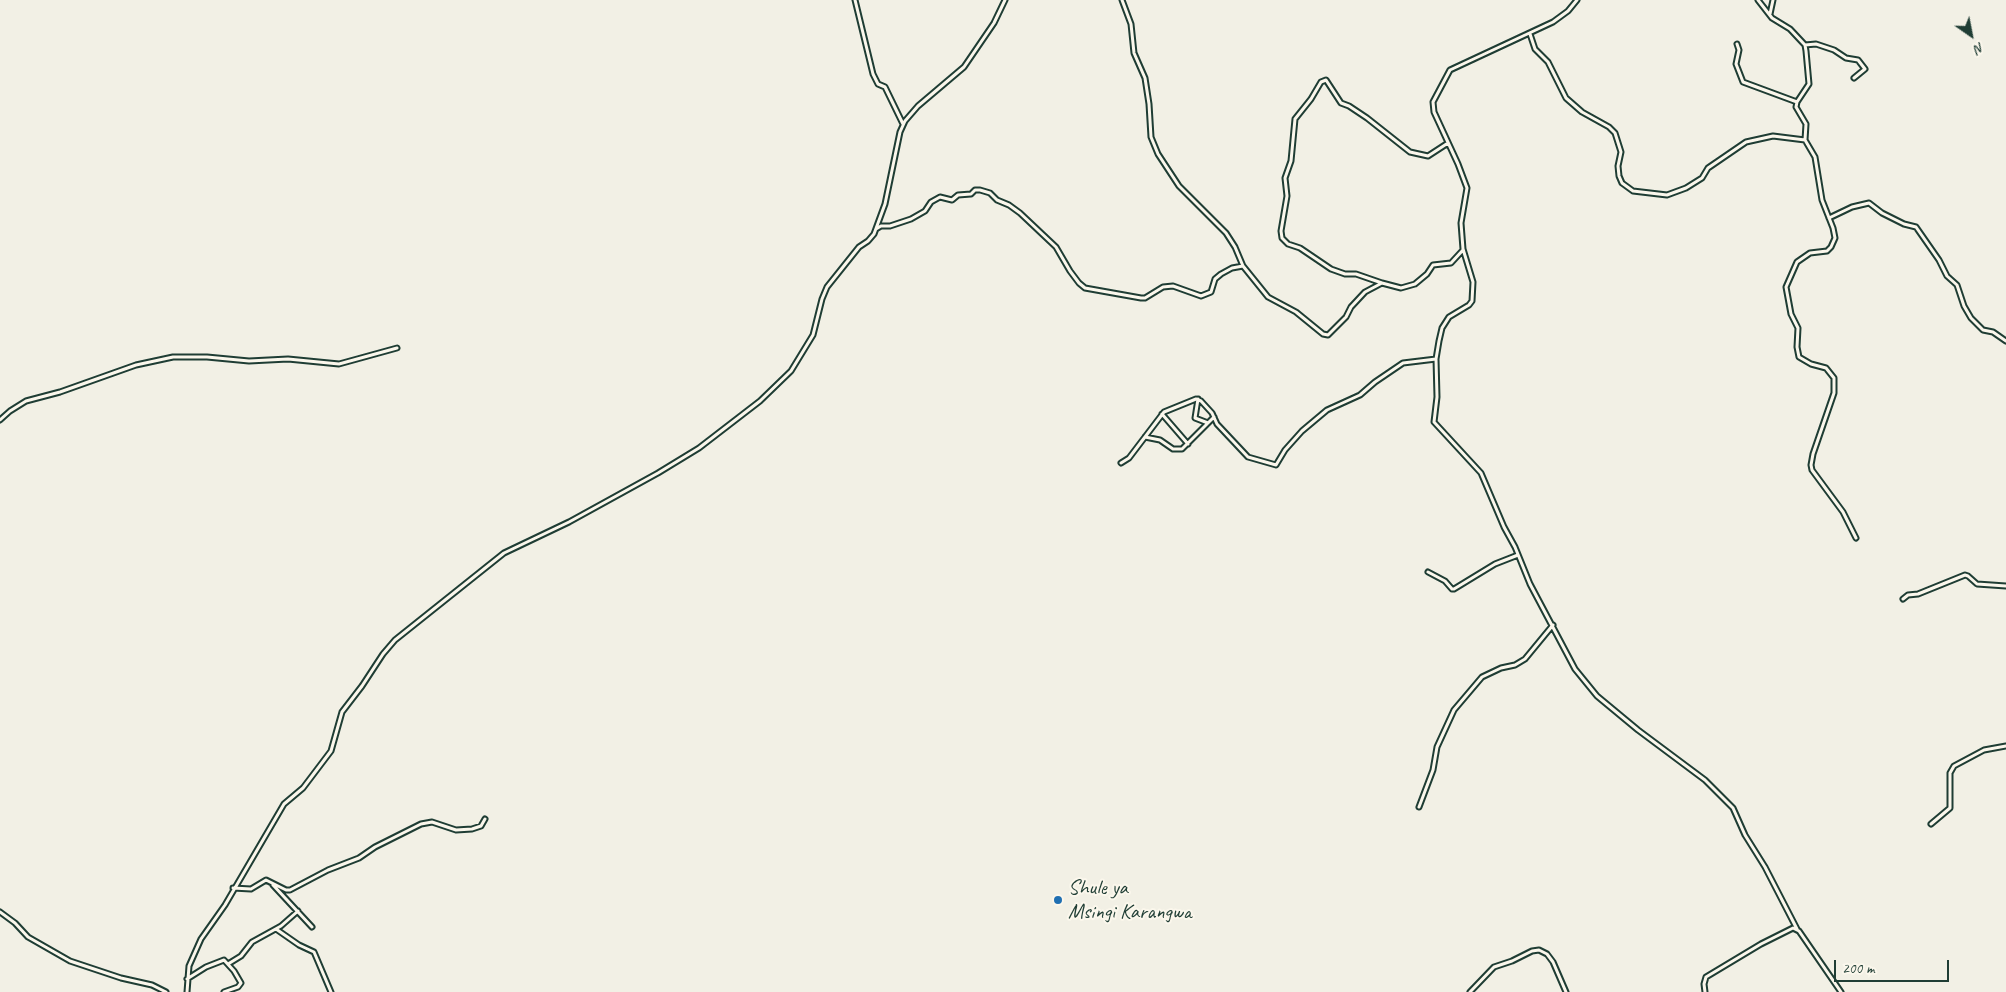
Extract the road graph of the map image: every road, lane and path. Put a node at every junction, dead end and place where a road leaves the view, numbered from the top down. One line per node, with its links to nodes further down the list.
1 (856, 0): 13 (street)
2 (1005, 0): 13 (street)
3 (1122, 0): 19 (street)
4 (1577, 0): 8 (street)
5 (1758, 0): 7 (street)
6 (1773, 0): 7 (street)
7 (1770, 15): 10 (street)
8 (1530, 34): 14 (street); 15 (street)
9 (1737, 44): 12 (street)
10 (1805, 45): 11 (street); 12 (street)
11 (1854, 78)
12 (1796, 102): 14 (street)
13 (903, 124): 17 (street)
14 (1805, 140): 16 (street)
15 (1448, 143): 18 (street); 20 (street)
16 (1829, 218): 21 (street); 32 (street)
17 (876, 229): 19 (street); 43 (street)
18 (1463, 249): 20 (street); 23 (street)
19 (1242, 266): 20 (street)
20 (1382, 283)
21 (2006, 341)
22 (397, 348): 27 (street)
23 (1436, 359): 26 (street); 33 (street)
24 (1198, 399): 25 (street); 26 (street); 28 (street)
25 (1162, 414): 29 (street); 30 (street)
26 (1214, 417): 28 (street)
27 (0, 420)
28 (1209, 423): 30 (street)
29 (1145, 436): 30 (street); 31 (street)
30 (1188, 444)
31 (1121, 463)
32 (1856, 538)
33 (1518, 555): 34 (street); 37 (street)
34 (1428, 572)
35 (2006, 586): 36 (street)
36 (1903, 600)
37 (1552, 625): 39 (street); 48 (street)
38 (2006, 746): 41 (street)
39 (1419, 807)
40 (485, 819): 42 (street)
41 (1931, 824)
42 (270, 882): 43 (street); 44 (street)
43 (233, 888): 50 (street)
44 (298, 911): 46 (street); 47 (street)
45 (0, 912): 51 (street)
46 (312, 927)
47 (276, 929): 49 (street); 54 (street)
48 (1797, 929): 57 (street); 58 (street)
49 (228, 964): 50 (street); 53 (street)
50 (187, 979): 52 (street)
51 (166, 992)
52 (187, 992)
53 (224, 992)
54 (331, 992)
55 (1470, 992): 56 (street)
56 (1566, 992)
57 (1705, 992)
58 (1840, 992)

